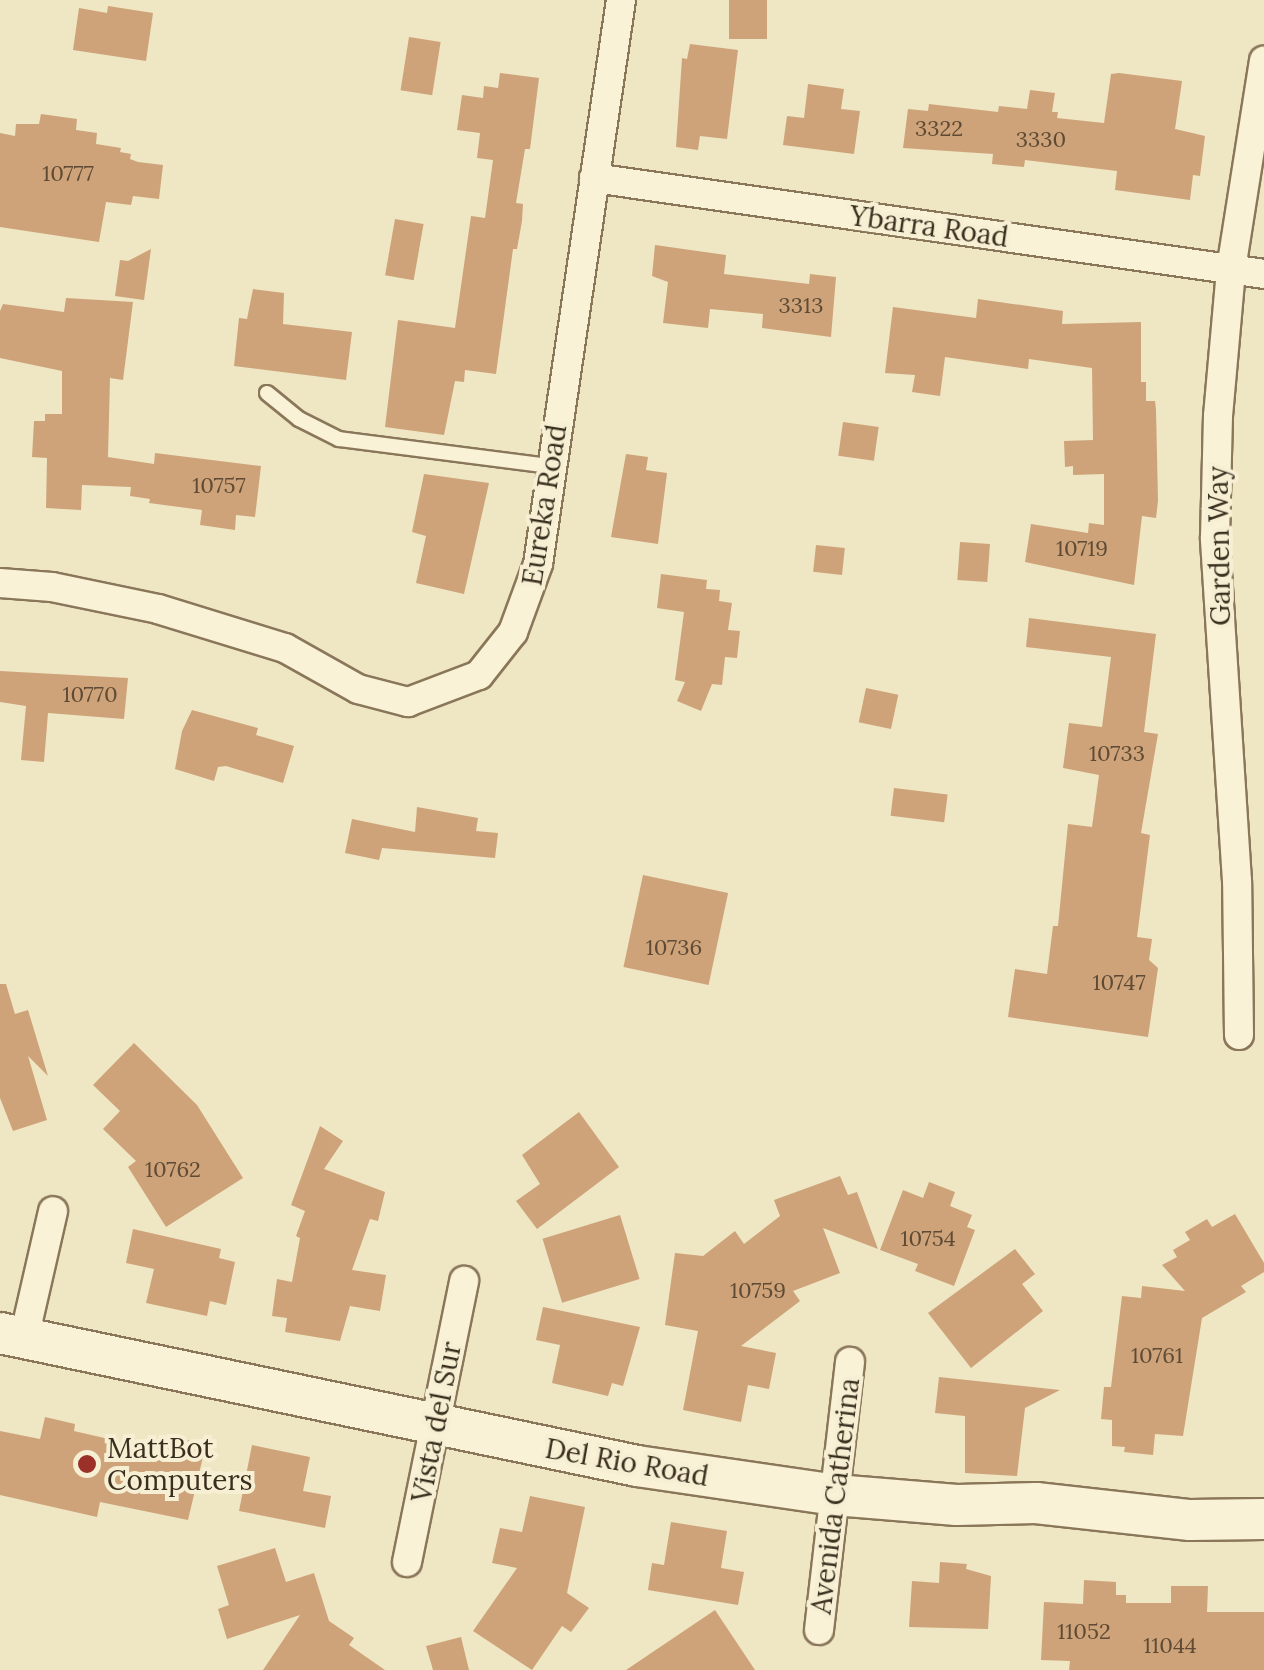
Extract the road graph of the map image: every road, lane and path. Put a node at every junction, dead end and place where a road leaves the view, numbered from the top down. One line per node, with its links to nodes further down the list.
1 (621, 0): 3 (street, Eureka Road)
2 (1264, 61): 4 (street, Garden Way)
3 (594, 178): 4 (street, Ybarra Road); 7 (street, Eureka Road)
4 (1230, 269): 5 (street, Ybarra Road); 9 (street, Garden Way)
5 (1264, 274)
6 (267, 392): 7 (lane)
7 (551, 466): 8 (street, Eureka Road)
8 (0, 582)
9 (1239, 1035)
10 (53, 1211): 12 (street)
11 (464, 1282): 14 (street, Vista del Sur)
12 (12, 1335): 14 (main road, Del Rio Road)
13 (850, 1362): 15 (street, Avenida Catherina)
14 (436, 1427): 15 (main road, Del Rio Road); 17 (street, Vista del Sur)
15 (835, 1495): 16 (main road, Del Rio Road); 18 (street, Avenida Catherina)
16 (1264, 1519)
17 (408, 1562)
18 (819, 1630)

